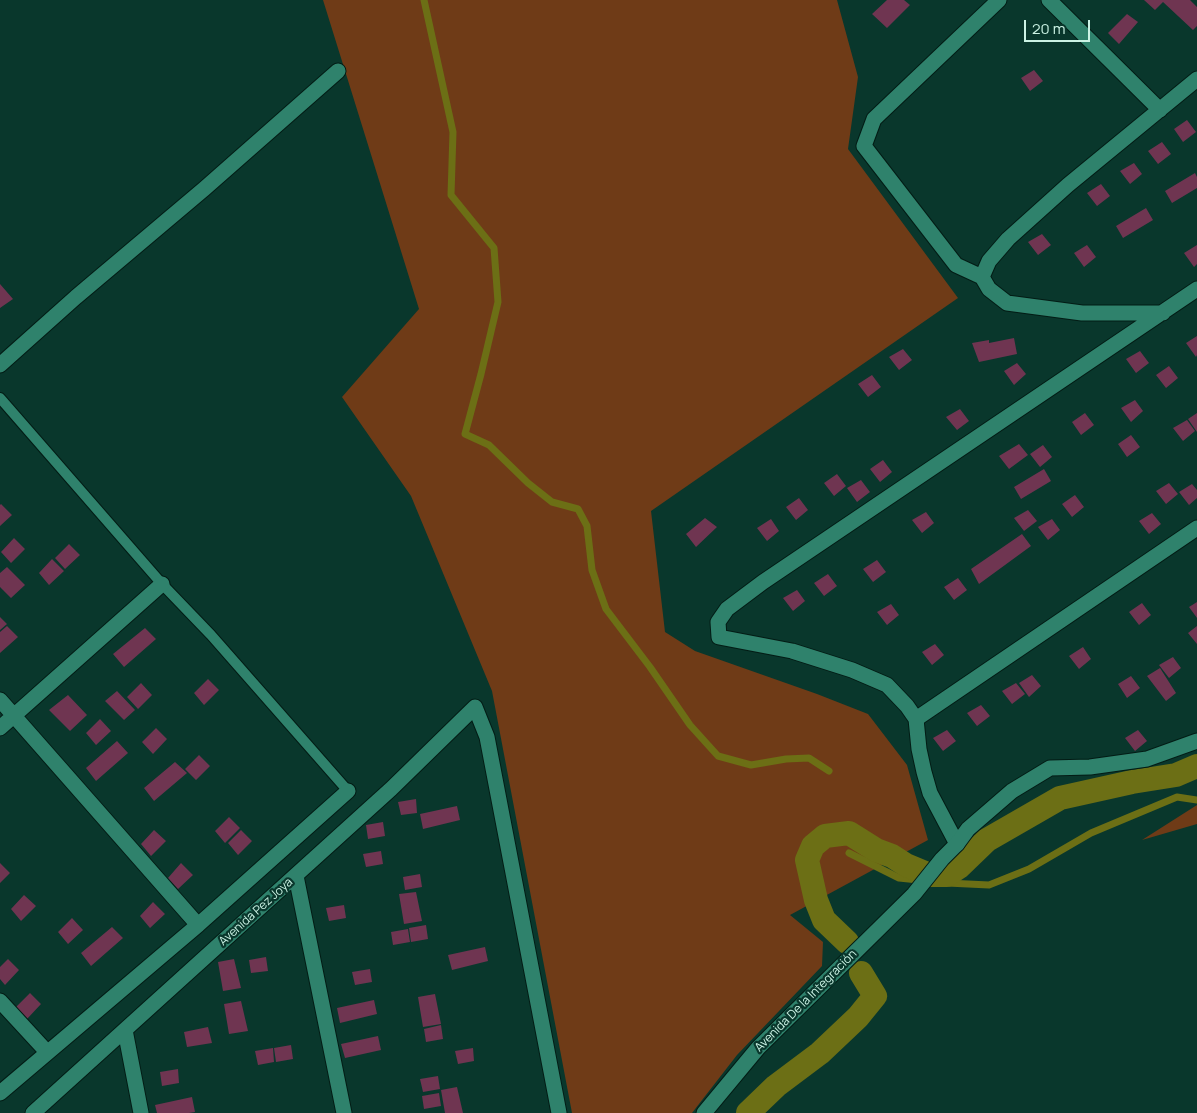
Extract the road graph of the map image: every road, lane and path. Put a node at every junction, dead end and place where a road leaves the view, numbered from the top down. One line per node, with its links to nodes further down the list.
1 (998, 0): 6 (street)
2 (1048, 0): 5 (street)
3 (338, 71): 9 (street)
4 (1197, 79): 5 (street)
5 (1160, 110): 6 (street)
6 (982, 277): 8 (street)
7 (1197, 289): 8 (street)
8 (1163, 313): 15 (street)
9 (0, 365)
10 (0, 398): 12 (lane)
11 (1197, 528): 15 (street)
12 (162, 584): 14 (street); 18 (lane)
13 (0, 700): 14 (street)
14 (15, 715): 16 (street); 21 (street)
15 (916, 719): 19 (street)
16 (0, 728)
17 (1197, 741): 19 (street, Avenida De la Integración)
18 (348, 791): 21 (street)
19 (957, 844): 30 (street, Avenida De la Integración)
20 (296, 876): 23 (street, Avenida Pez Joya); 28 (street); 29 (street, Avenida Pez Joya)
21 (198, 925): 24 (street)
22 (0, 1001): 24 (street)
23 (125, 1030): 26 (street, Avenida Pez Joya); 27 (street)
24 (47, 1052): 25 (street)
25 (0, 1093)
26 (33, 1113)
27 (141, 1113)
28 (344, 1113)
29 (559, 1113)
30 (704, 1113)

